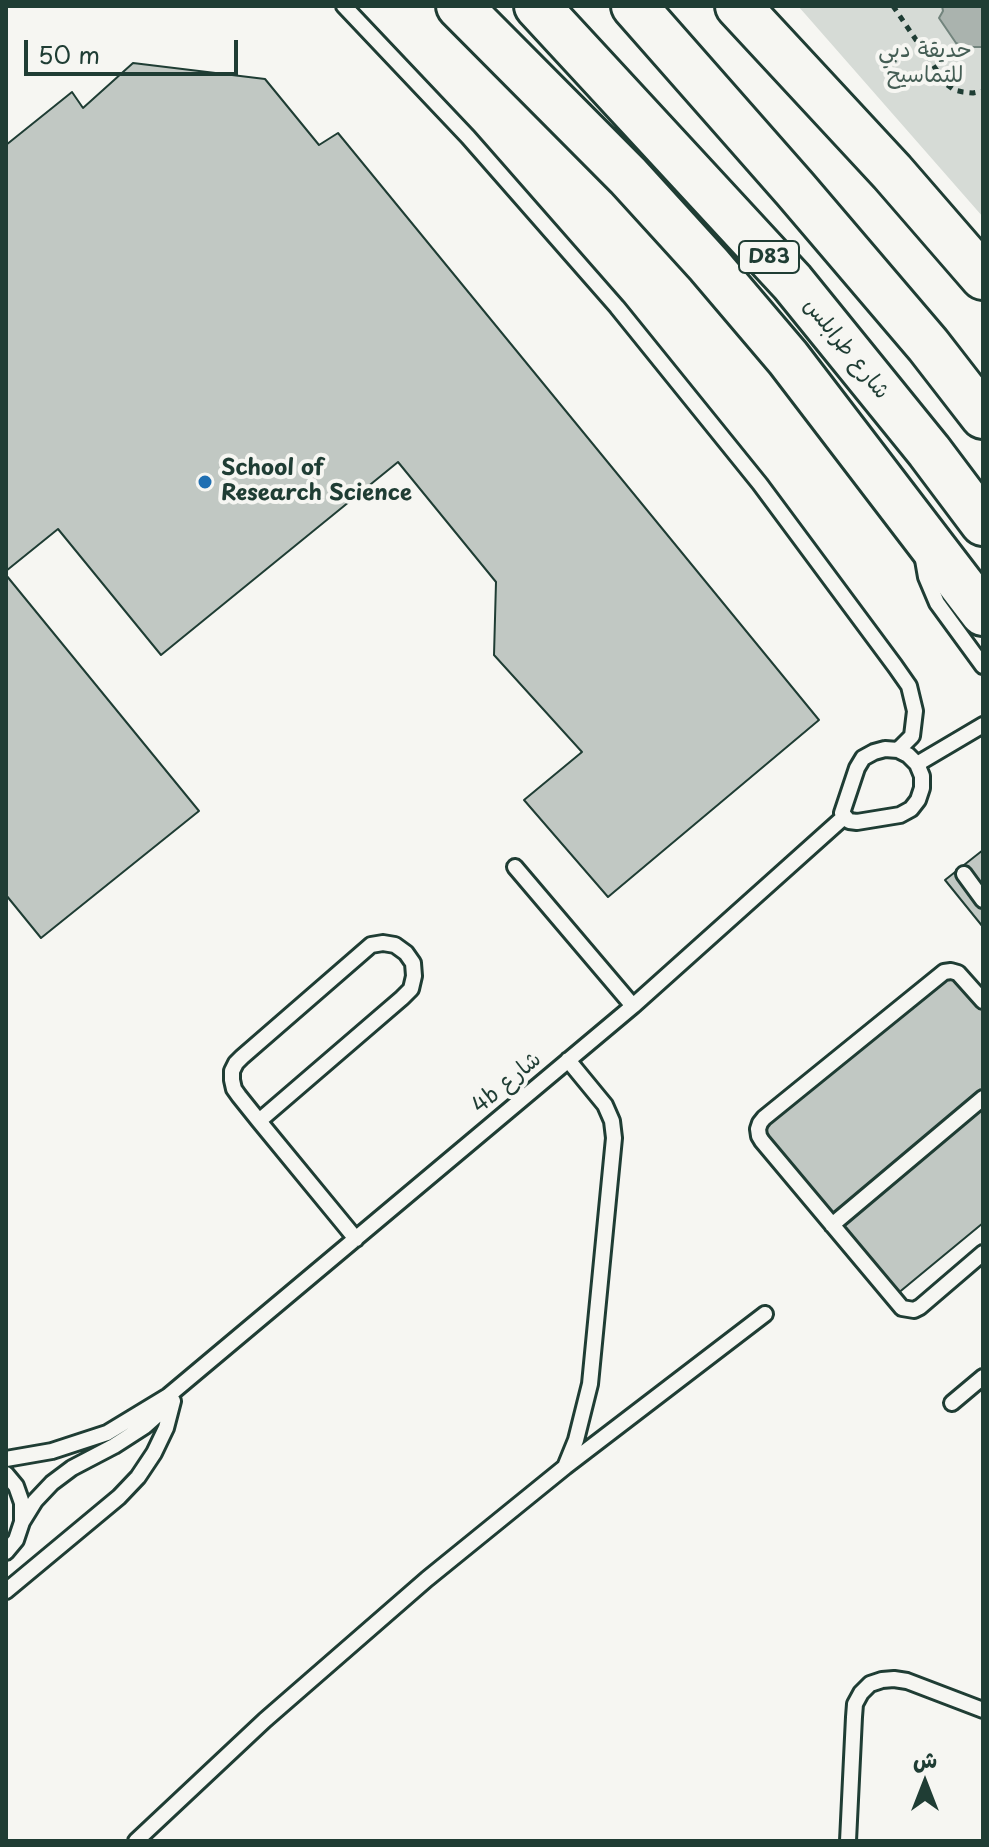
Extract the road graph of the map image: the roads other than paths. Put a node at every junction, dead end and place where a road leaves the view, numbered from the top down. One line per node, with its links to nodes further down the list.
1 (344, 6): 13 (lane)
2 (459, 6): 9 (highway)
3 (537, 6): 8 (highway, شارع طرابلس / D83)
4 (634, 6): 7 (highway, D83)
5 (738, 6): 6 (highway)
6 (983, 277)
7 (983, 416)
8 (983, 523)
9 (920, 530): 10 (highway); 11 (lane)
10 (983, 613)
11 (983, 666)
12 (983, 725): 14 (lane)
13 (898, 750): 14 (lane); 15 (lane)
14 (917, 764): 15 (lane)
15 (844, 817): 20 (lane, 4b شارع)
16 (515, 867): 20 (lane)
17 (964, 874): 18 (lane)
18 (983, 900)
19 (983, 1001): 24 (lane)
20 (633, 1006): 21 (lane, 4b شارع)
21 (568, 1060): 25 (lane, 4b شارع); 33 (lane)
22 (983, 1098): 24 (lane)
23 (259, 1121): 23 (lane); 25 (lane)
24 (832, 1225): 26 (lane)
25 (356, 1239): 28 (lane, 4b شارع)
26 (983, 1253)
27 (765, 1314): 33 (lane)
28 (193, 1375): 30 (lane, 4b شارع); 32 (lane, 4b شارع)
29 (983, 1377): 31 (lane)
30 (173, 1401): 35 (lane, 4b شارع); 37 (lane)
31 (952, 1403)
32 (6, 1459)
33 (565, 1467): 39 (lane)
34 (6, 1474): 35 (lane)
35 (22, 1522): 36 (lane, 4b شارع)
36 (6, 1552)
37 (6, 1591)
38 (983, 1710): 40 (lane)
39 (136, 1841)
40 (848, 1841)

